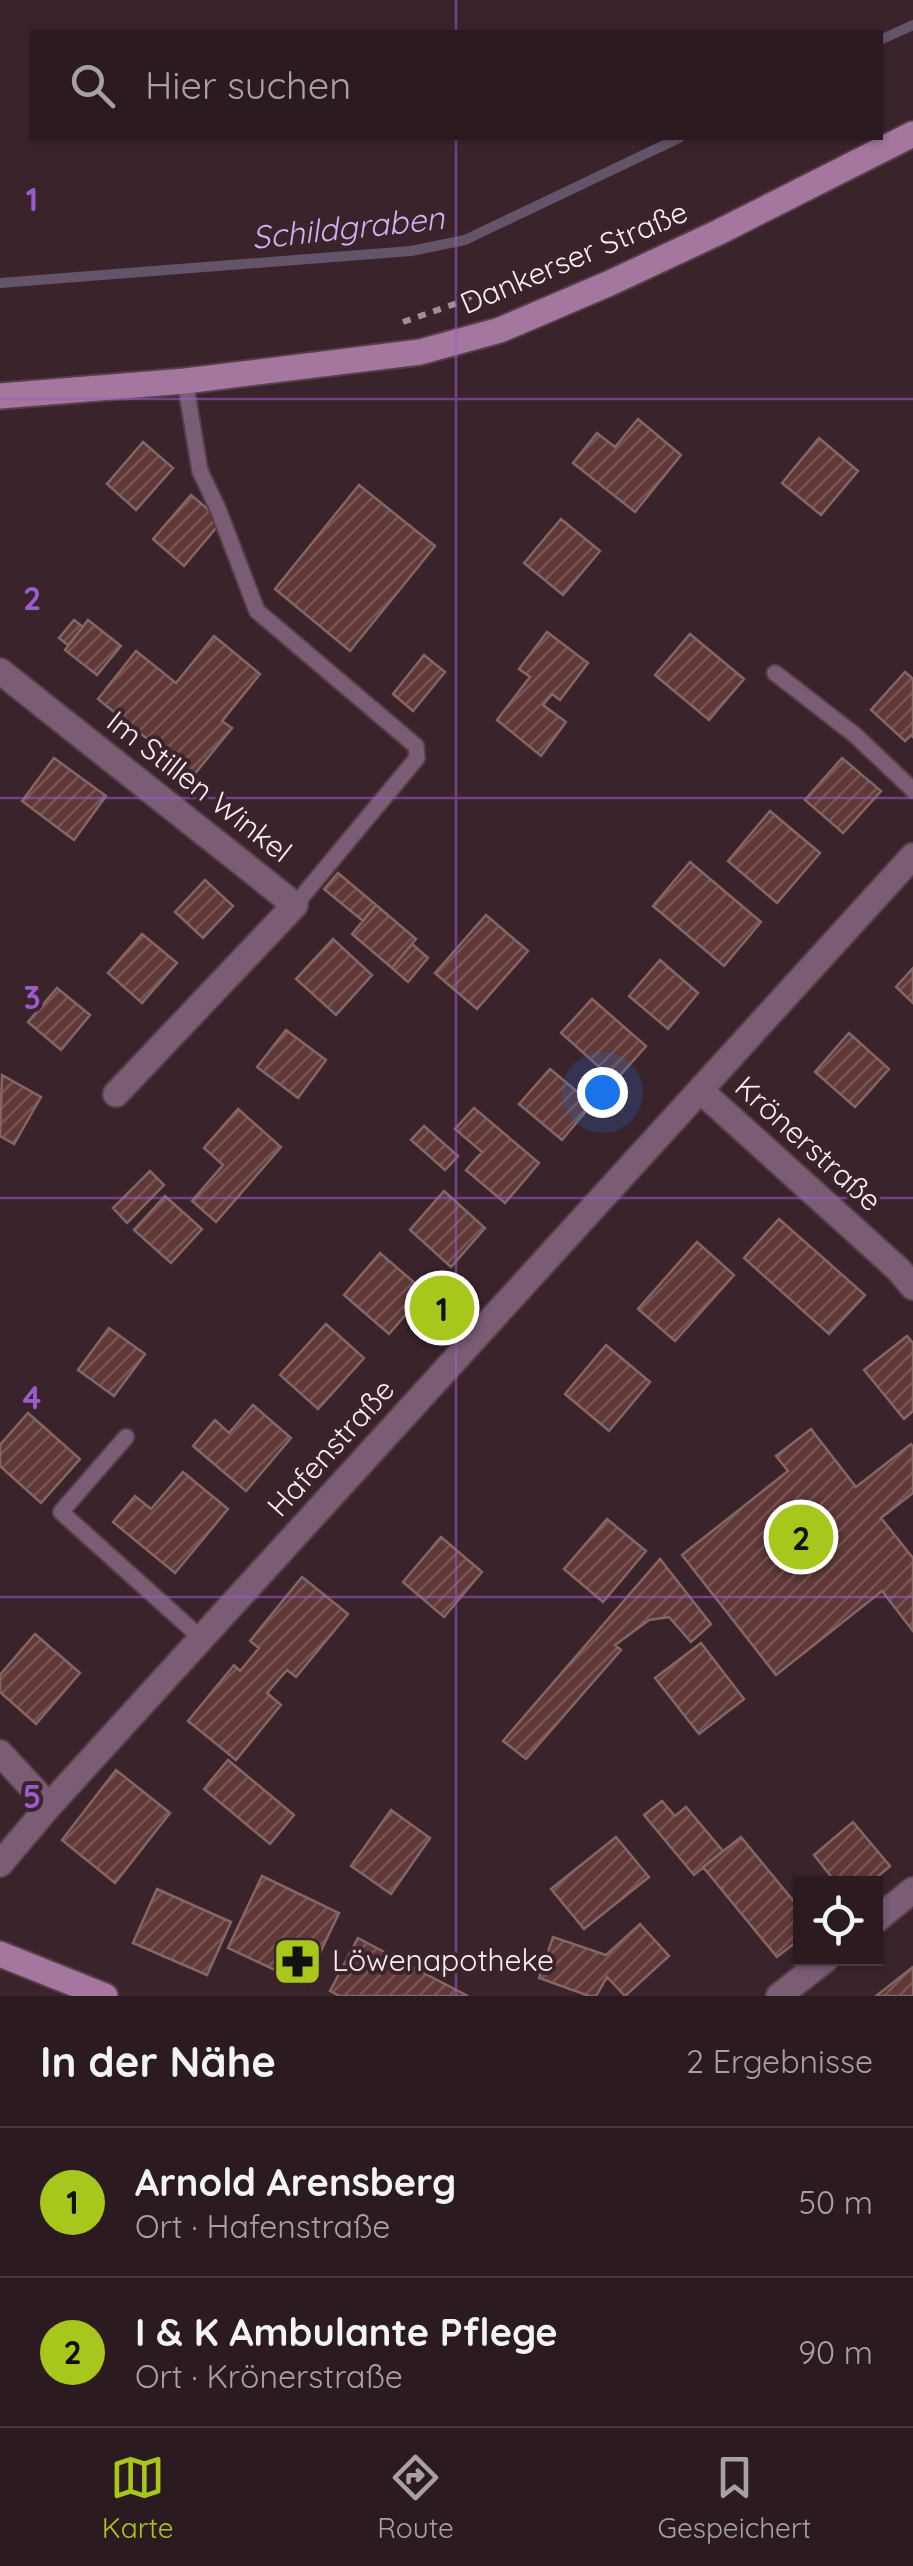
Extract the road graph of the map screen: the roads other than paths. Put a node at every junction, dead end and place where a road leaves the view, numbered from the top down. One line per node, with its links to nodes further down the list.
1 (913, 134): 2 (main road, Dankerser Straße)
2 (186, 381): 3 (main road, Dankerser Straße); 8 (lane)
3 (0, 396)
4 (0, 671): 8 (street, Im Stillen Winkel)
5 (775, 674): 6 (lane)
6 (913, 790)
7 (913, 856): 9 (street, Hafenstraße)
8 (295, 906): 10 (street, Im Stillen Winkel)
9 (701, 1091): 11 (street, Krönerstraße); 13 (street, Hafenstraße)
10 (116, 1094)
11 (913, 1287)
12 (126, 1437): 13 (lane)
13 (201, 1638): 15 (street, Hafenstraße)
14 (0, 1753): 15 (street)
15 (48, 1806): 16 (street, Hafenstraße)
16 (0, 1864)
17 (913, 1890): 18 (street)
18 (883, 1914)
19 (0, 1954): 21 (main road)
20 (816, 1966): 22 (street)
21 (106, 1996)
22 (779, 1996)

